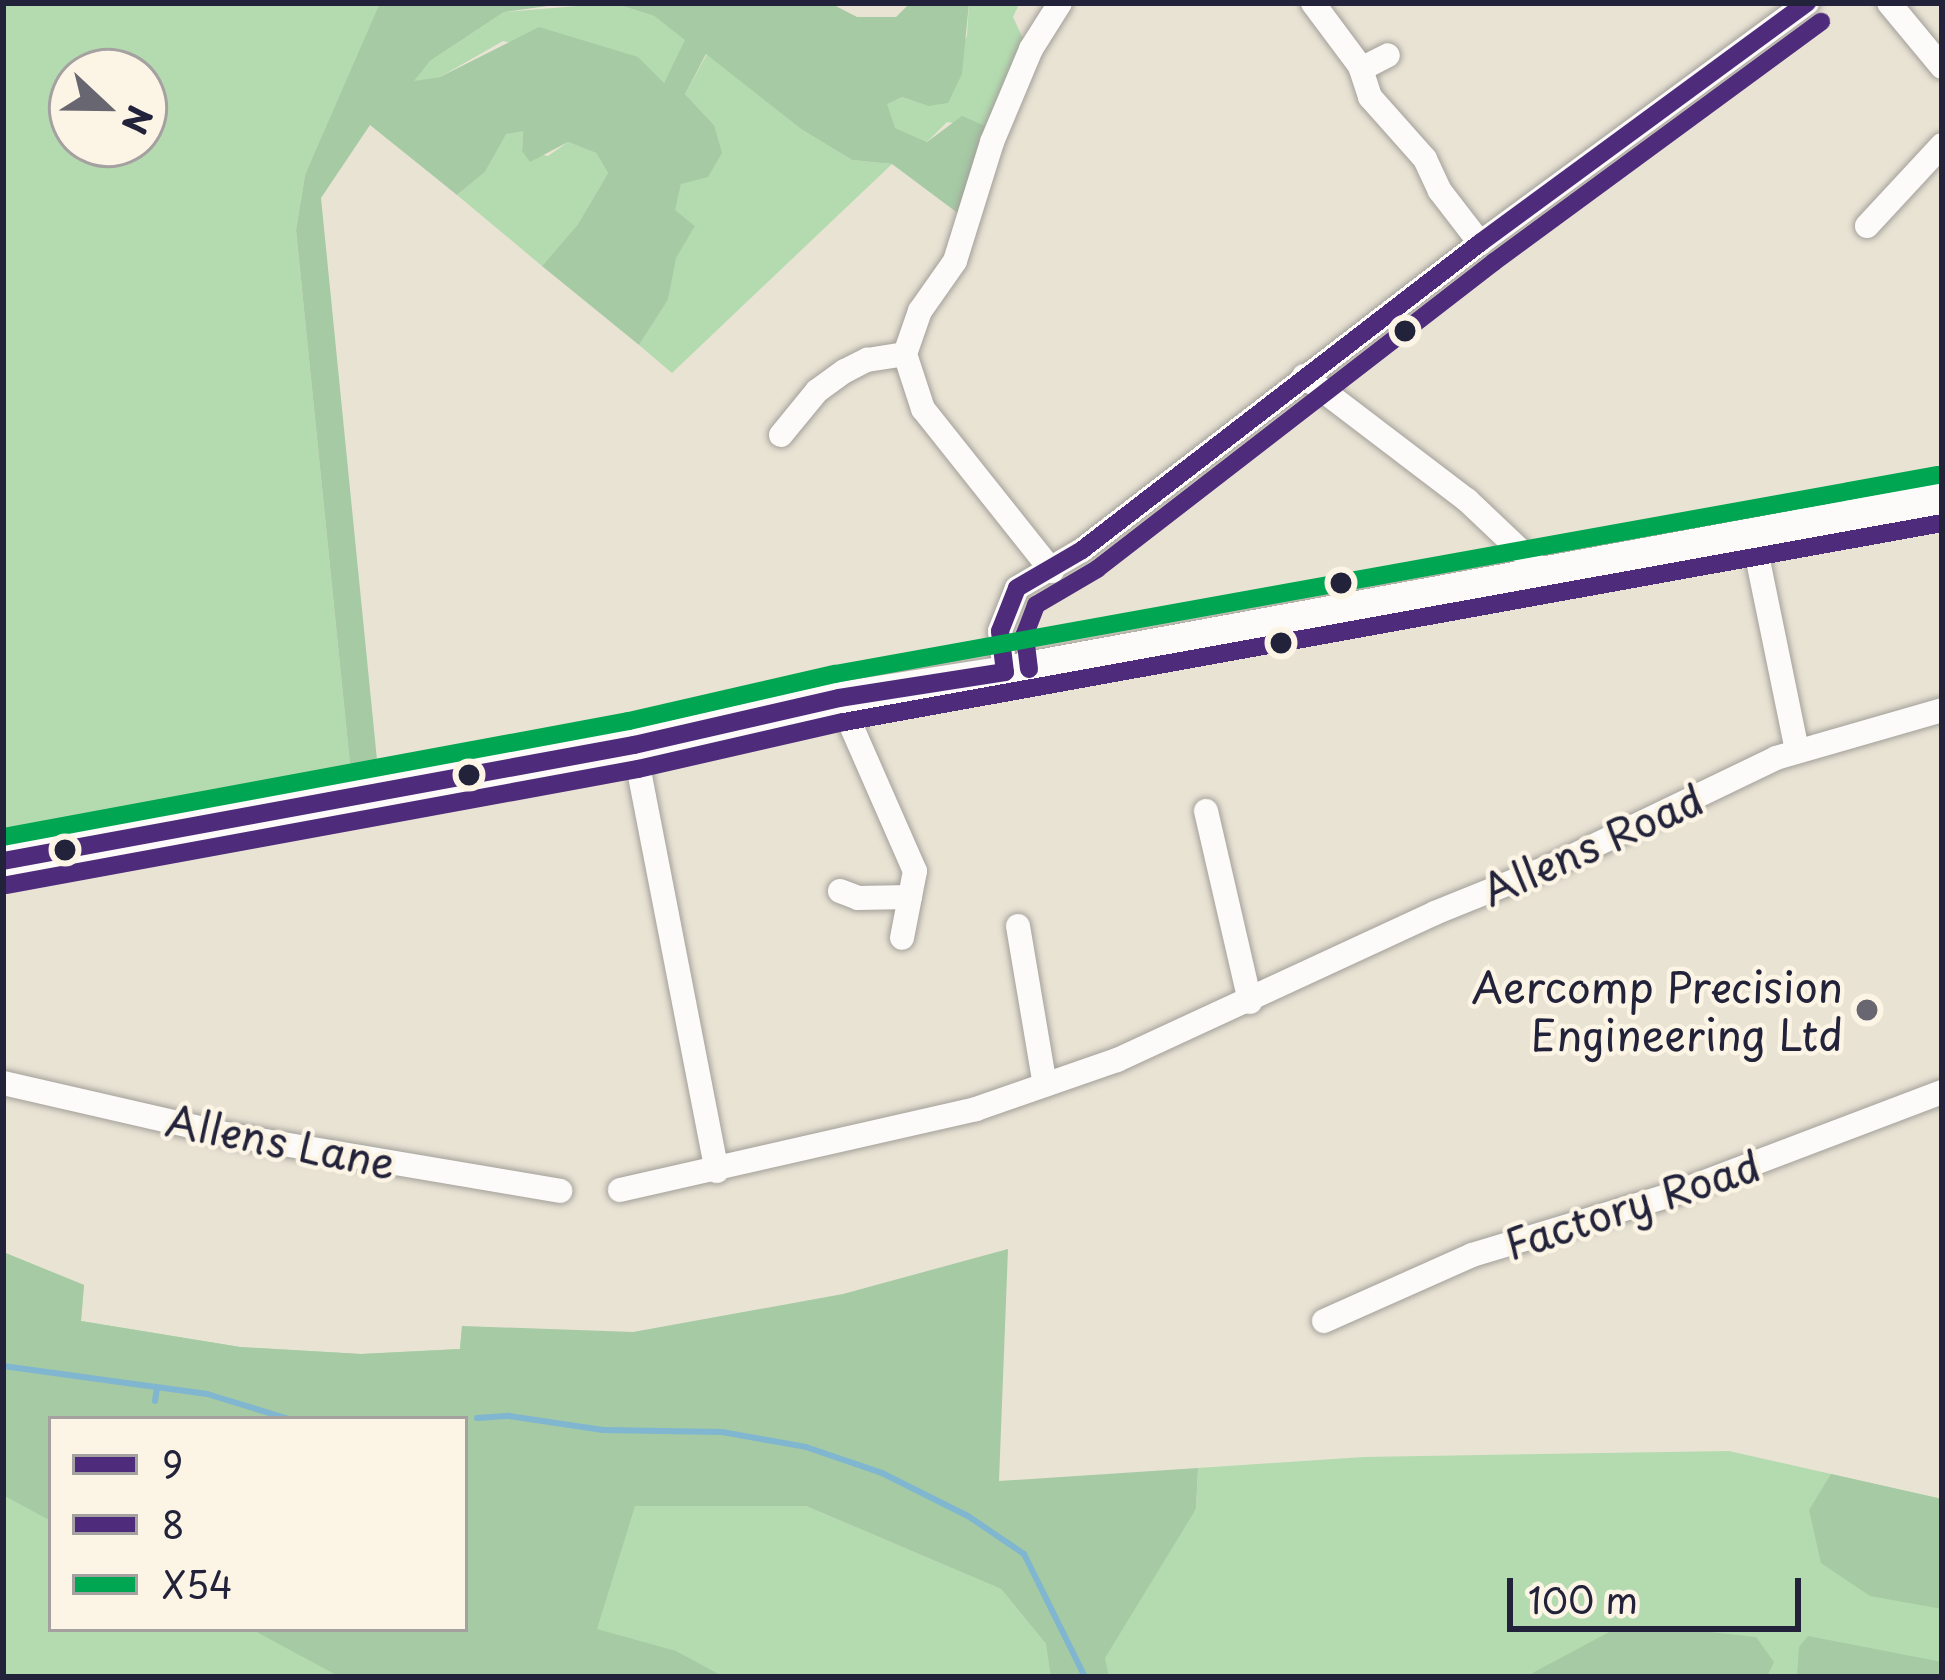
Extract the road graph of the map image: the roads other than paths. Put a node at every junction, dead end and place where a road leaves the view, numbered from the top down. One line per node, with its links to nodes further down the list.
1 (1060, 3): 11 (street)
2 (1313, 3): 7 (street)
3 (1807, 3): 10 (street)
4 (1889, 3): 6 (street)
5 (1388, 55): 7 (street)
6 (1942, 67)
7 (1361, 69): 10 (street)
8 (1942, 146): 9 (street)
9 (1868, 226)
10 (1480, 243): 12 (street)
11 (905, 354): 13 (street); 16 (street)
12 (1304, 376): 16 (street); 17 (street)
13 (781, 434)
14 (1942, 500): 15 (main road)
15 (1753, 536): 17 (main road); 22 (street)
16 (1052, 571): 18 (street)
17 (1544, 573): 18 (main road)
18 (1005, 672): 19 (main road)
19 (839, 698): 21 (main road); 26 (street)
20 (1942, 710): 22 (street, Allens Road)
21 (634, 745): 24 (main road); 33 (street)
22 (1797, 751): 29 (street, Allens Road)
23 (1206, 811): 29 (street)
24 (3, 861)
25 (840, 891): 26 (street)
26 (910, 898): 28 (street)
27 (1018, 926): 31 (street)
28 (902, 938)
29 (1250, 1002): 31 (street, Allens Road)
30 (3, 1083): 35 (street, Allens Lane)
31 (1046, 1085): 33 (street, Allens Road)
32 (1942, 1092): 36 (street, Factory Road)
33 (717, 1171): 34 (street, Allens Road)
34 (620, 1190)
35 (560, 1191)
36 (1324, 1321)

